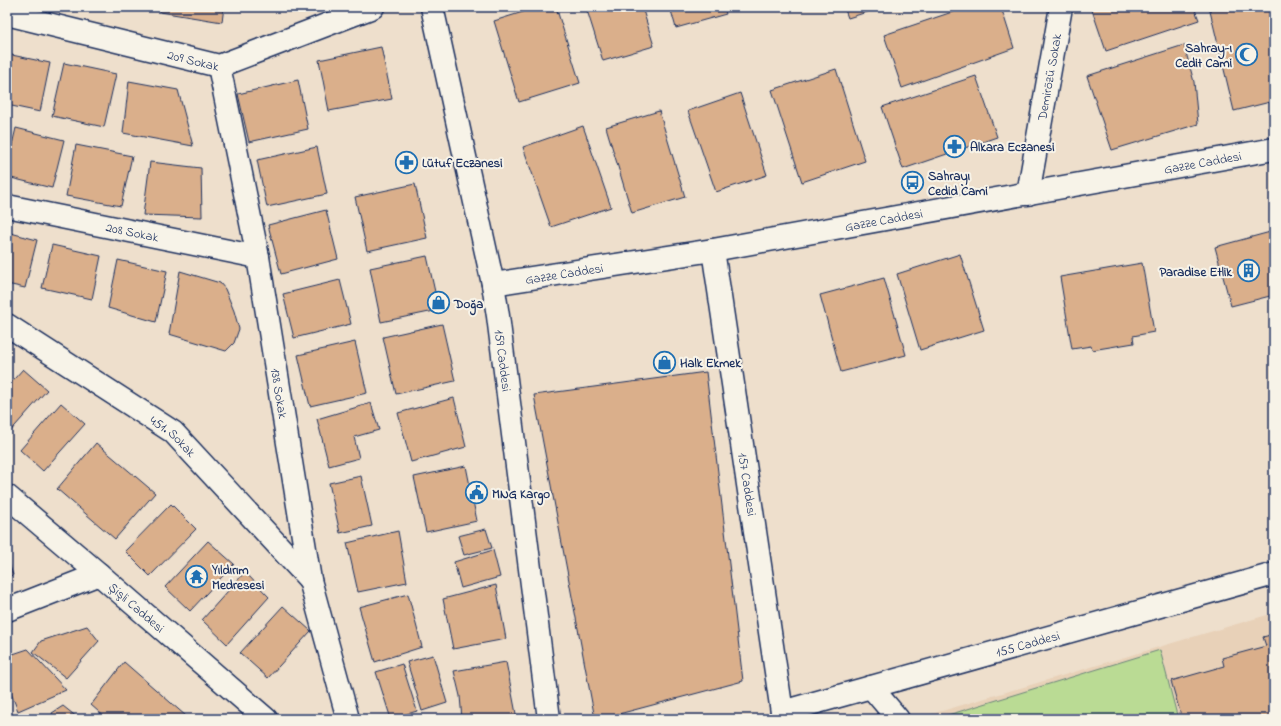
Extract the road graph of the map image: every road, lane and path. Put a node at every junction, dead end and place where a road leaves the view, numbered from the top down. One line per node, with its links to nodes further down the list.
1 (373, 7): 5 (street, 209 Sokak)
2 (432, 7): 11 (street, 159 Caddesi)
3 (1061, 7): 7 (street, Demirözü Sokak)
4 (7, 14): 5 (street, 209 Sokak)
5 (219, 66): 10 (street, 138 Sokak)
6 (1274, 149): 7 (street, Gazze Caddesi)
7 (1028, 194): 9 (street, Gazze Caddesi)
8 (7, 206): 10 (street, 208 Sokak)
9 (713, 250): 11 (street, Gazze Caddesi); 19 (street, 157 Caddesi)
10 (258, 257): 16 (street, 138 Sokak)
11 (493, 284): 22 (street, 159 Caddesi)
12 (7, 325): 16 (street, 451. Sokak)
13 (7, 496): 14 (street, Şişli Caddesi)
14 (99, 574): 17 (street); 20 (street, Şişli Caddesi)
15 (1274, 574): 18 (street, 155 Caddesi)
16 (310, 580): 21 (street, 138 Sokak)
17 (7, 610)
18 (871, 687): 19 (street, 155 Caddesi); 23 (street)
19 (782, 716)
20 (266, 719)
21 (348, 719)
22 (549, 719)
23 (898, 719)

